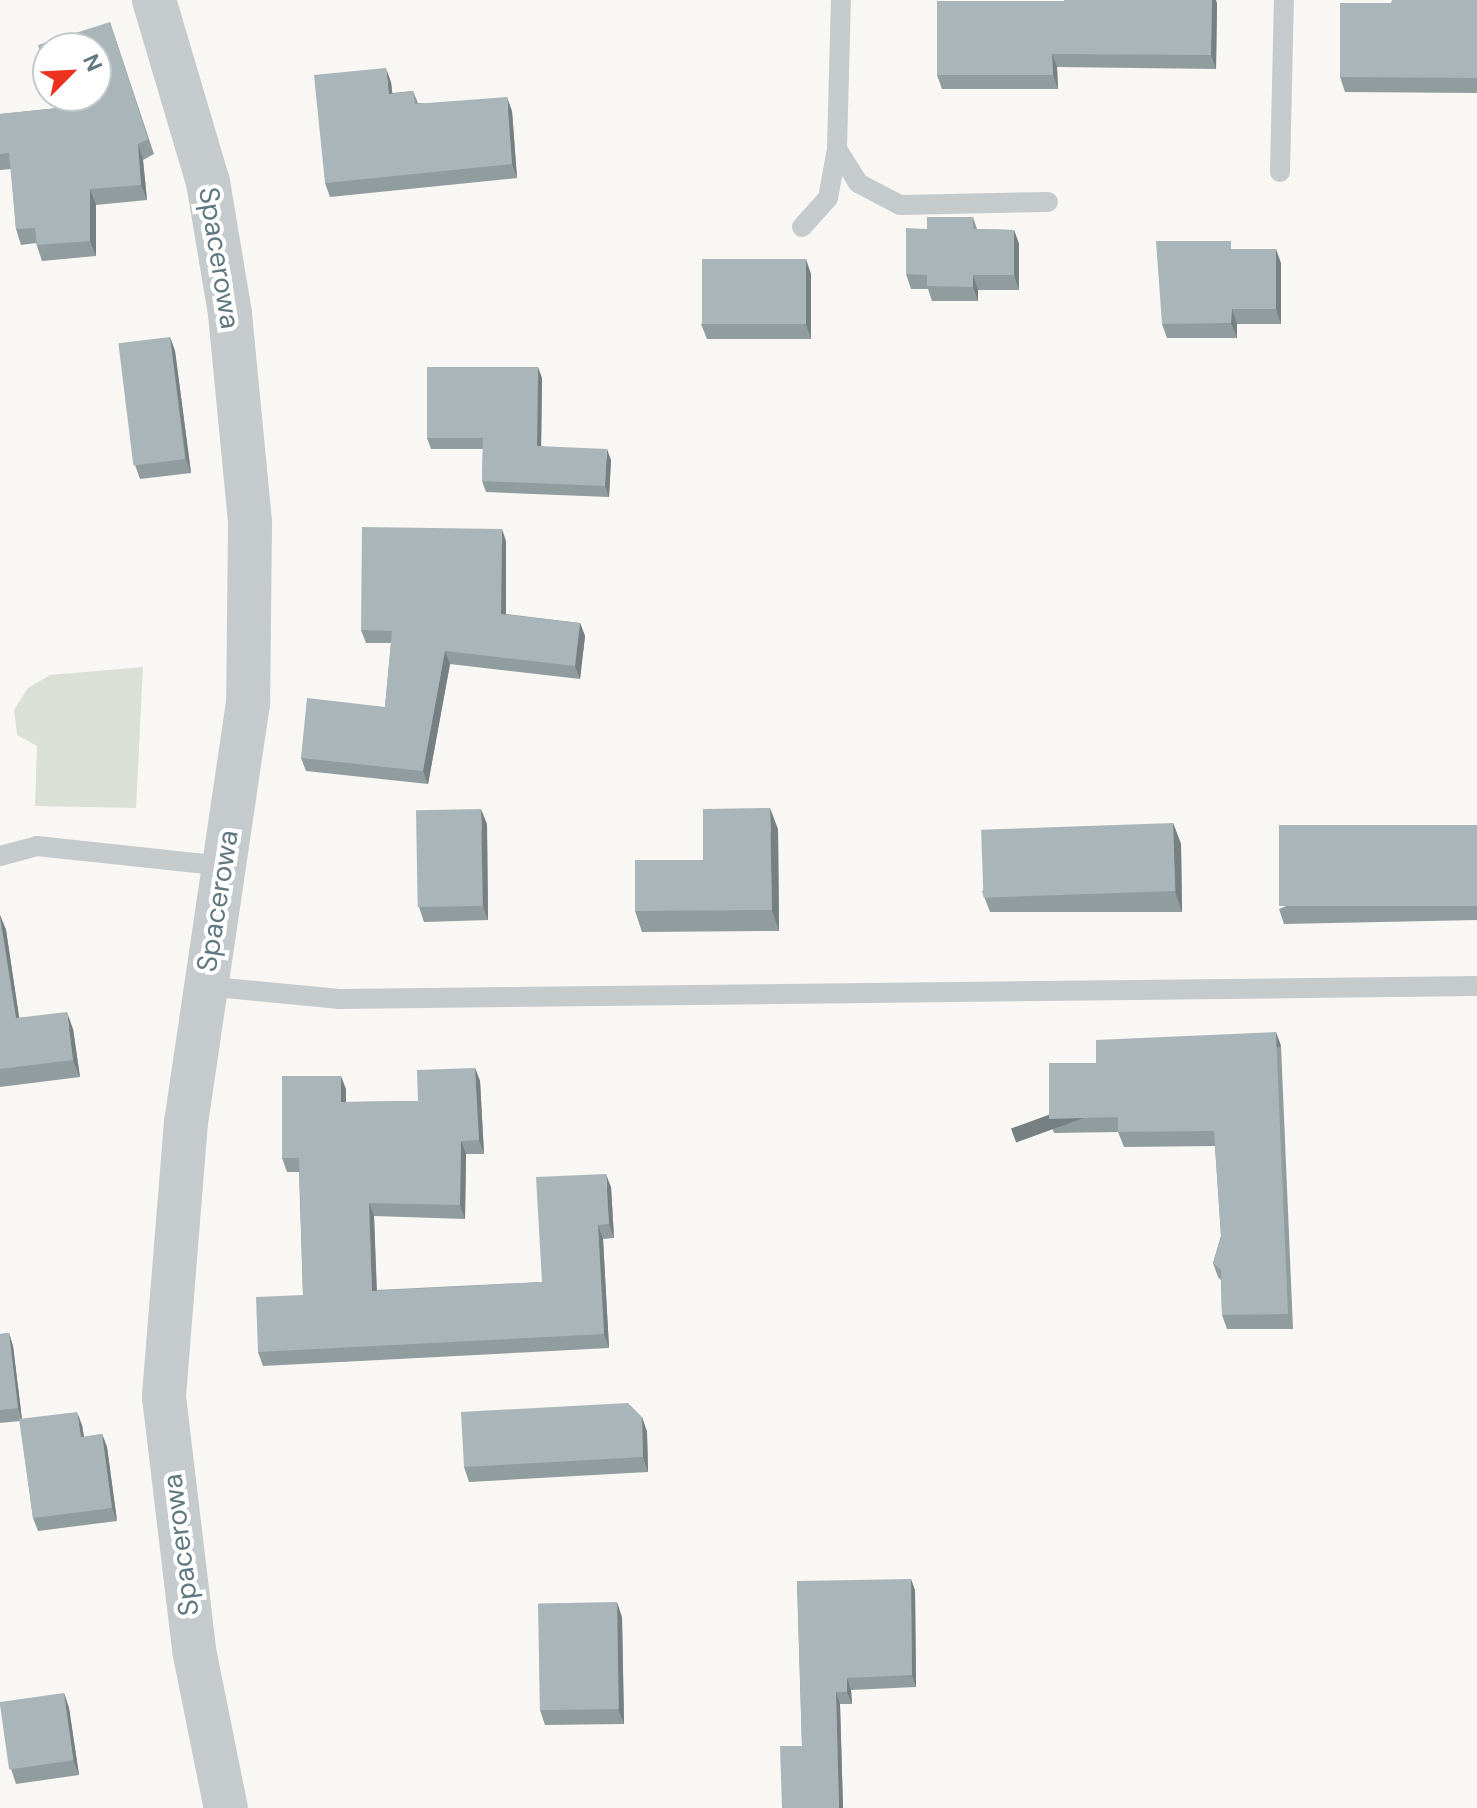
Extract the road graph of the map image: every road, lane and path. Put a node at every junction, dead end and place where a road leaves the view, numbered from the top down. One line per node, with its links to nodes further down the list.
1 (154, 0): 9 (street, Spacerowa)
2 (841, 0): 4 (lane)
3 (1284, 0): 5 (lane)
4 (837, 149): 6 (lane); 7 (lane)
5 (1280, 172)
6 (1048, 202)
7 (802, 227)
8 (0, 856): 9 (lane)
9 (225, 866): 10 (street, Spacerowa)
10 (204, 986): 11 (lane); 12 (street, Spacerowa)
11 (1477, 986)
12 (226, 1808)

